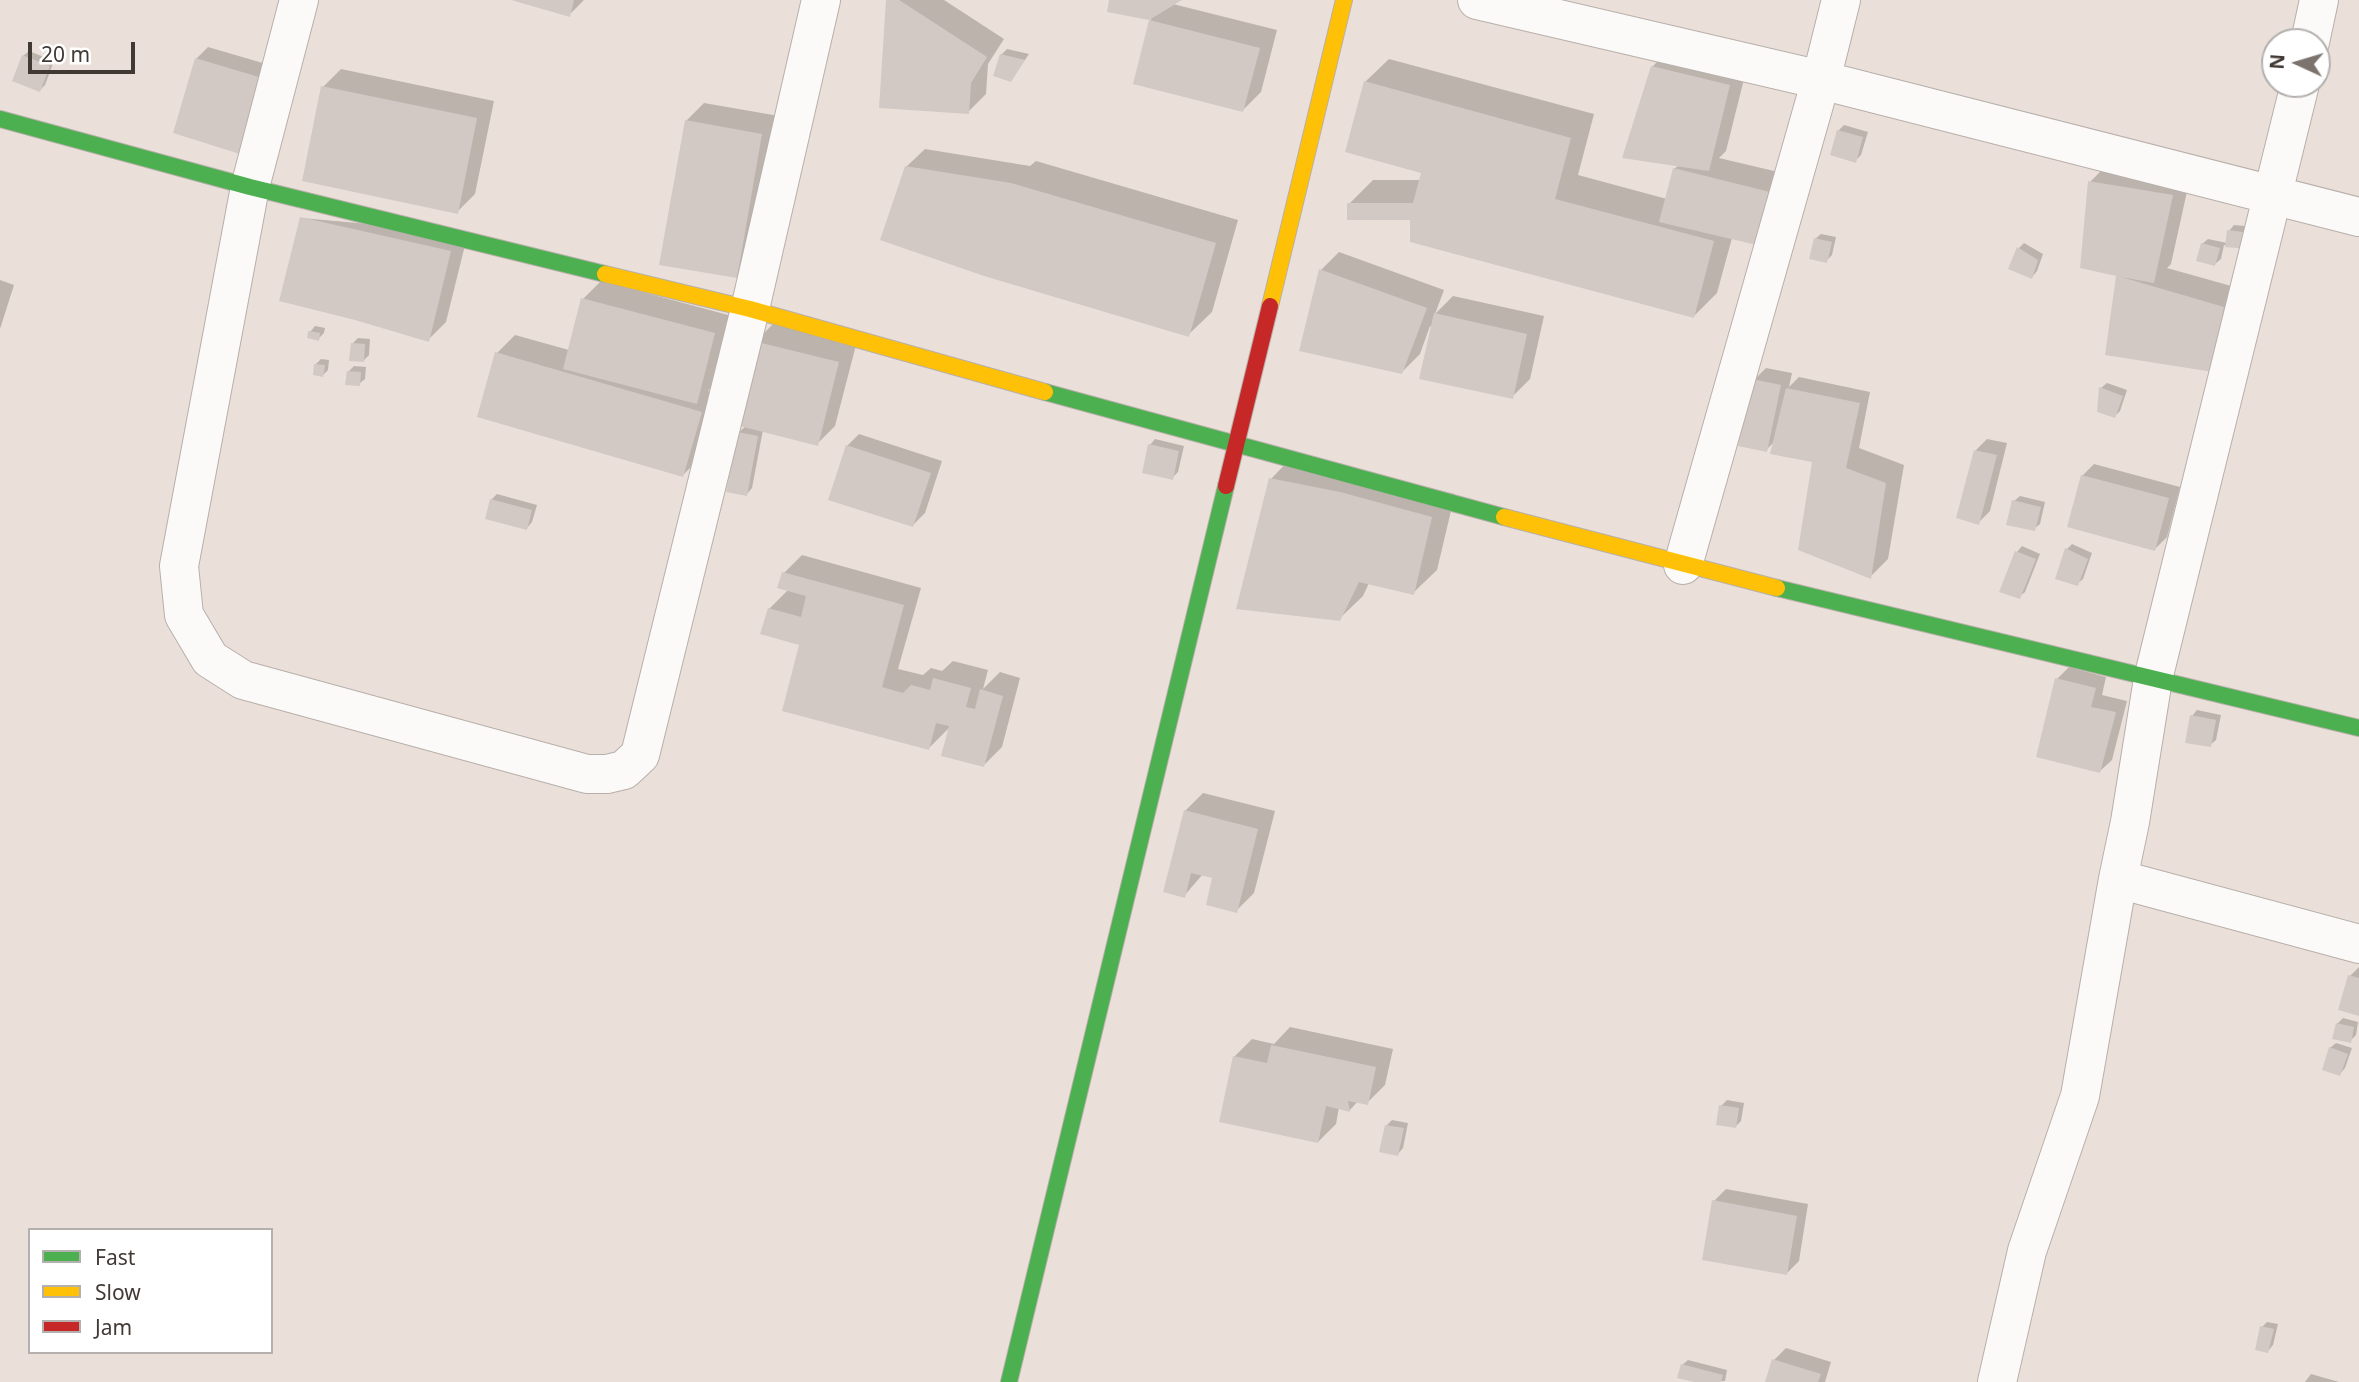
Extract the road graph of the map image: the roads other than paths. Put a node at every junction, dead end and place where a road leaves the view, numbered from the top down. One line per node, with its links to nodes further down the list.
1 (299, 0): 11 (street)
2 (821, 0): 14 (street)
3 (1344, 0): 15 (street)
4 (1477, 0): 8 (street)
5 (1841, 0): 8 (street)
6 (2319, 0): 7 (street)
7 (2313, 28)
8 (1821, 80): 12 (street); 16 (street)
9 (2297, 98): 12 (street)
10 (0, 119): 11 (street)
11 (250, 187): 14 (street); 14 (street)
12 (2273, 197): 13 (street); 17 (street)
13 (2359, 217)
14 (750, 309): 15 (street)
15 (1237, 446): 16 (street); 21 (street)
16 (1683, 565): 17 (street)
17 (2153, 679): 18 (street); 19 (street)
18 (2359, 728)
19 (2118, 879): 20 (street); 22 (street)
20 (2359, 944)
21 (1009, 1382)
22 (1997, 1382)

